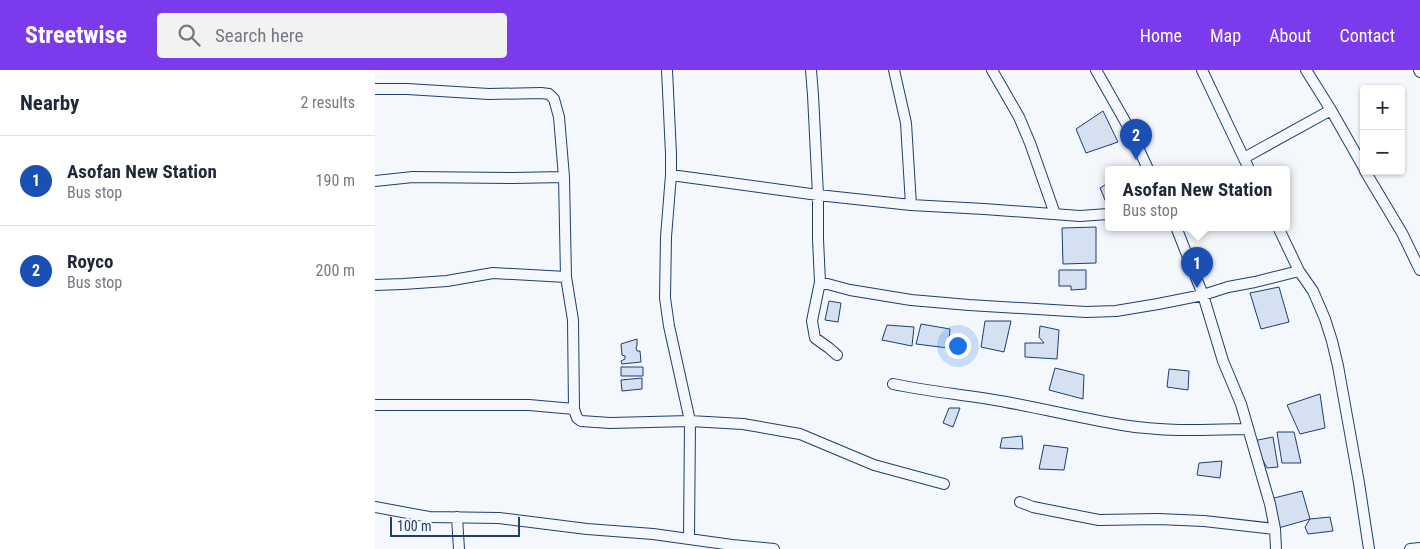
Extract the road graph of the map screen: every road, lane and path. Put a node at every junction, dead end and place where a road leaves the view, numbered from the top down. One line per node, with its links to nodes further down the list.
1 (667, 70): 14 (street)
2 (811, 70): 18 (street)
3 (893, 70): 19 (street)
4 (992, 70): 20 (street)
5 (1097, 70): 12 (street)
6 (1202, 70): 10 (street)
7 (1306, 70): 9 (street)
8 (375, 89): 16 (street)
9 (1331, 110): 10 (street); 11 (street)
10 (1244, 158): 13 (street)
11 (1360, 161)
12 (1147, 166)
13 (1248, 166)
14 (671, 175): 18 (street); 34 (street)
15 (1368, 175): 24 (street)
16 (564, 177): 17 (street); 26 (street)
17 (375, 180)
18 (818, 196): 19 (street); 27 (street)
19 (911, 205): 20 (street)
20 (1055, 214): 21 (street)
21 (1105, 214)
22 (1178, 231): 29 (street)
23 (1280, 231): 25 (street)
24 (1420, 270)
25 (1299, 271): 29 (street); 46 (street)
26 (566, 276): 28 (street); 33 (street)
27 (820, 282): 29 (street); 30 (street)
28 (375, 285)
29 (1203, 295): 35 (street)
30 (837, 355)
31 (893, 384): 35 (street)
32 (375, 405): 33 (street)
33 (575, 409): 34 (street)
34 (690, 421): 36 (street); 41 (street)
35 (1248, 429): 40 (street)
36 (943, 484)
37 (1020, 502): 40 (street)
38 (375, 508): 39 (street)
39 (457, 517): 41 (street); 43 (street)
40 (1275, 529): 45 (street)
41 (689, 538): 44 (street)
42 (1420, 548): 47 (street)
43 (459, 549)
44 (774, 549)
45 (1276, 549)
46 (1369, 549)
47 (1410, 549)

